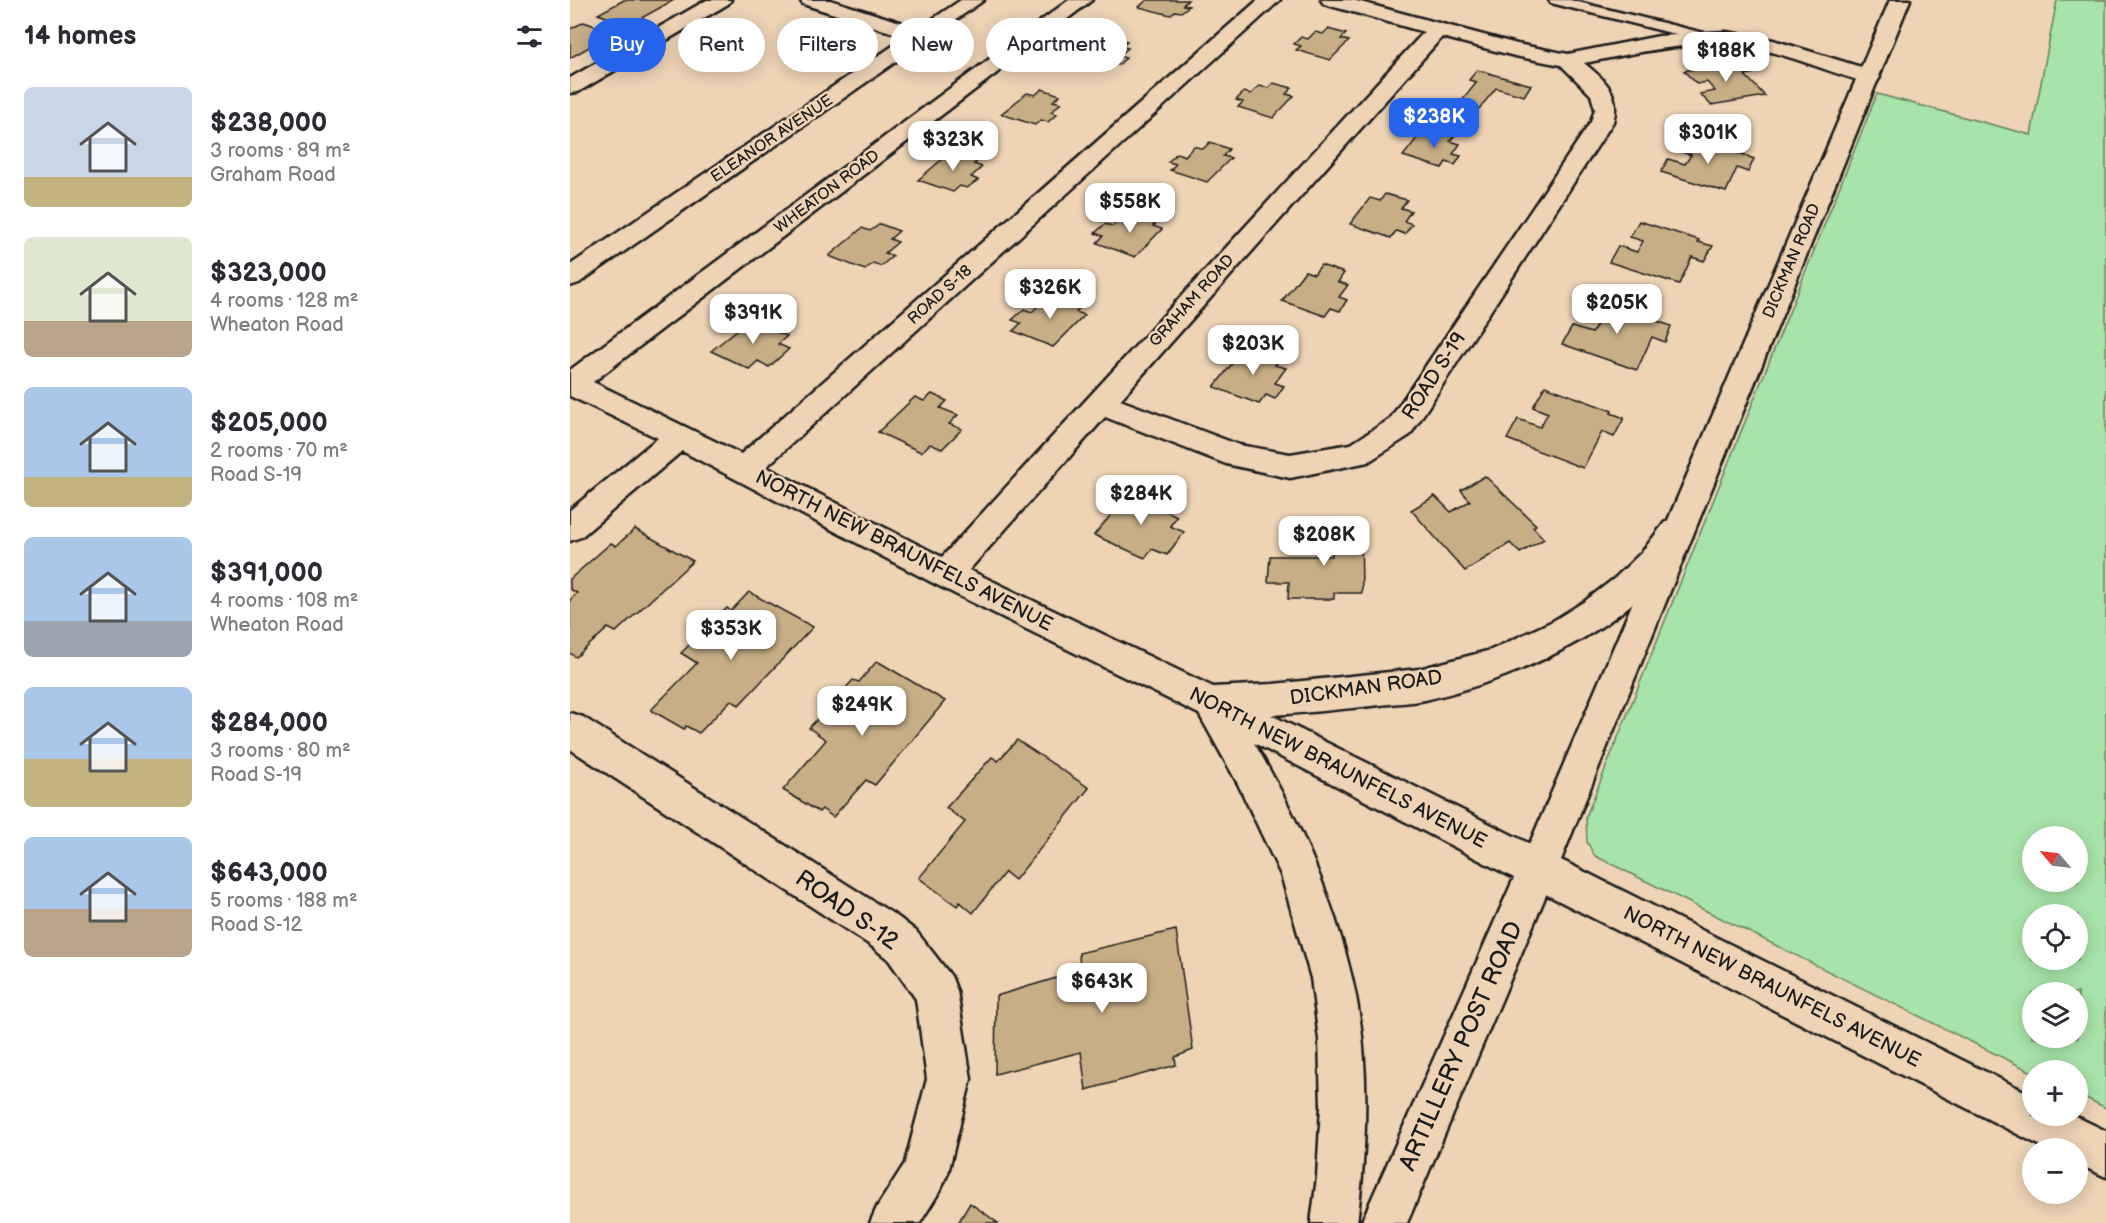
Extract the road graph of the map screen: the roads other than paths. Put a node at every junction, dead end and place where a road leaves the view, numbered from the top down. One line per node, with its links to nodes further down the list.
1 (721, 0): 16 (street)
2 (810, 0): 10 (street)
3 (974, 0): 9 (street, ELEANOR AVENUE)
4 (1082, 0): 18 (street, WHEATON ROAD)
5 (1270, 0): 21 (street, ROAD S-18)
6 (1331, 0): 11 (street)
7 (1556, 0): 12 (lane)
8 (1900, 0): 15 (street, DICKMAN ROAD)
9 (948, 18)
10 (890, 26)
11 (1438, 29): 14 (street); 19 (street, GRAHAM ROAD)
12 (1707, 38): 14 (street); 15 (street)
13 (890, 58): 17 (street, ELEANOR AVENUE)
14 (1568, 60): 19 (street, ROAD S-19)
15 (1869, 77): 22 (street, DICKMAN ROAD)
16 (570, 87)
17 (570, 277)
18 (571, 383): 20 (street, NORTH NEW BRAUNFELS AVENUE)
19 (1101, 403): 24 (street, GRAHAM ROAD)
20 (680, 436): 21 (street, NORTH NEW BRAUNFELS AVENUE); 23 (street)
21 (743, 470): 24 (street, NORTH NEW BRAUNFELS AVENUE)
22 (1683, 521): 25 (street, DICKMAN ROAD); 27 (street, DICKMAN ROAD)
23 (570, 528)
24 (946, 574): 25 (street, NORTH NEW BRAUNFELS AVENUE)
25 (1211, 703): 27 (street, NORTH NEW BRAUNFELS AVENUE); 30 (street)
26 (570, 729): 29 (street, ROAD S-12)
27 (1538, 869): 28 (street, NORTH NEW BRAUNFELS AVENUE); 31 (street, ARTILLERY POST ROAD)
28 (2106, 1155)
29 (893, 1223)
30 (1334, 1223)
31 (1384, 1223)

